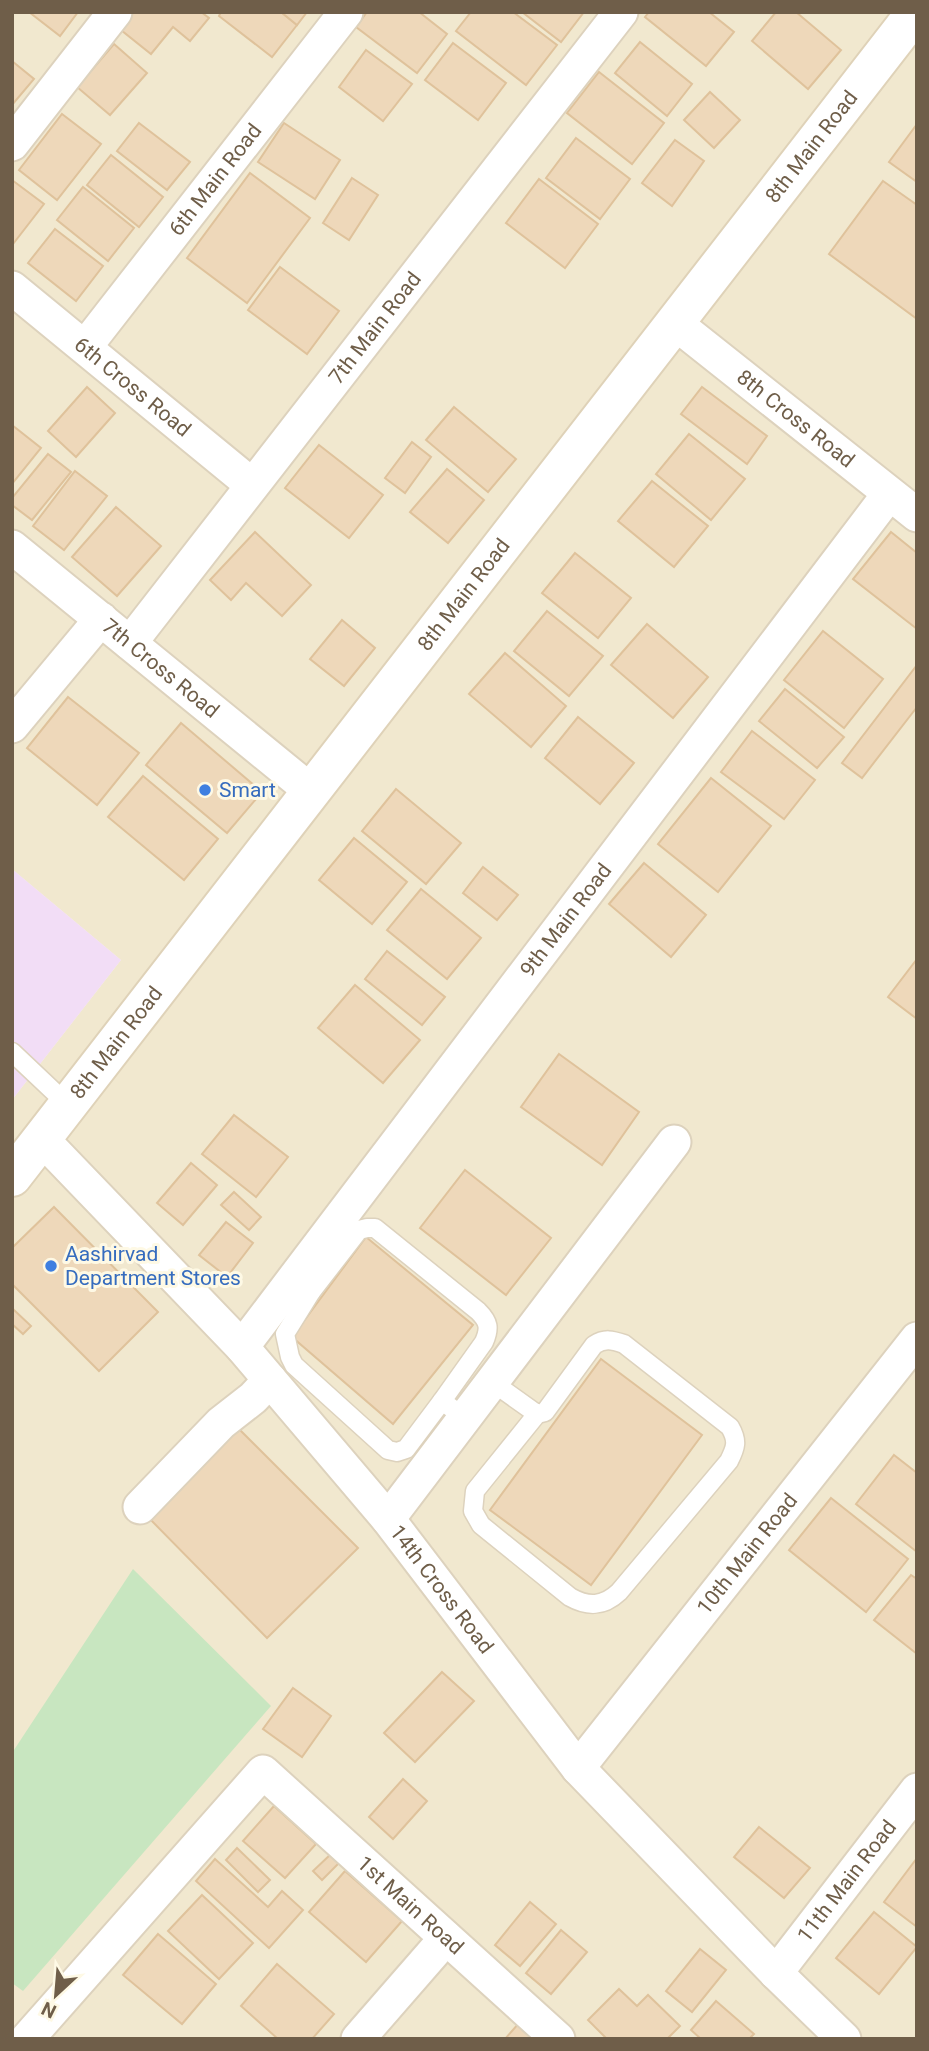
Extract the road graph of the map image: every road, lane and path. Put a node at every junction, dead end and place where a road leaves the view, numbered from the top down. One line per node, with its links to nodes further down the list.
1 (115, 12): 5 (street)
2 (346, 12): 8 (street, 6th Main Road)
3 (621, 12): 9 (street, 7th Main Road)
4 (916, 12): 7 (street, 8th Main Road)
5 (12, 144)
6 (12, 288): 8 (street, 6th Cross Road)
7 (675, 323): 10 (street, 8th Cross Road); 16 (street, 8th Main Road)
8 (85, 347): 9 (street, 6th Cross Road)
9 (253, 485): 14 (street, 7th Main Road)
10 (890, 494): 11 (street, 8th Cross Road); 22 (street, 9th Main Road)
11 (917, 515)
12 (12, 547): 13 (street, 7th Cross Road)
13 (101, 619): 14 (street, 7th Cross Road); 15 (street)
14 (130, 643): 16 (street, 7th Cross Road)
15 (12, 726)
16 (311, 791): 18 (street, 8th Main Road)
17 (12, 1052): 18 (lane)
18 (67, 1104): 19 (street, 8th Main Road)
19 (41, 1138): 21 (street, 8th Main Road); 24 (street, 14th Cross Road)
20 (674, 1142): 26 (street)
21 (12, 1177)
22 (302, 1286): 24 (street, 9th Main Road); 27 (lane); 27 (lane)
23 (917, 1339): 31 (street, 10th Main Road)
24 (242, 1346): 25 (street, 14th Cross Road)
25 (270, 1380): 29 (street); 30 (street, 14th Cross Road)
26 (492, 1382): 27 (street); 28 (lane)
27 (453, 1409): 30 (street)
28 (537, 1414): 28 (lane)
29 (141, 1507)
30 (387, 1519): 31 (street, 14th Cross Road)
31 (578, 1768): 34 (street, 14th Cross Road)
32 (913, 1804): 34 (street, 11th Main Road)
33 (446, 1938): 35 (street, 1st Main Road); 36 (street); 37 (street, 1st Main Road)
34 (776, 1973): 38 (street, 14th Cross Road)
35 (22, 2034)
36 (358, 2039)
37 (558, 2039)
38 (844, 2039)

